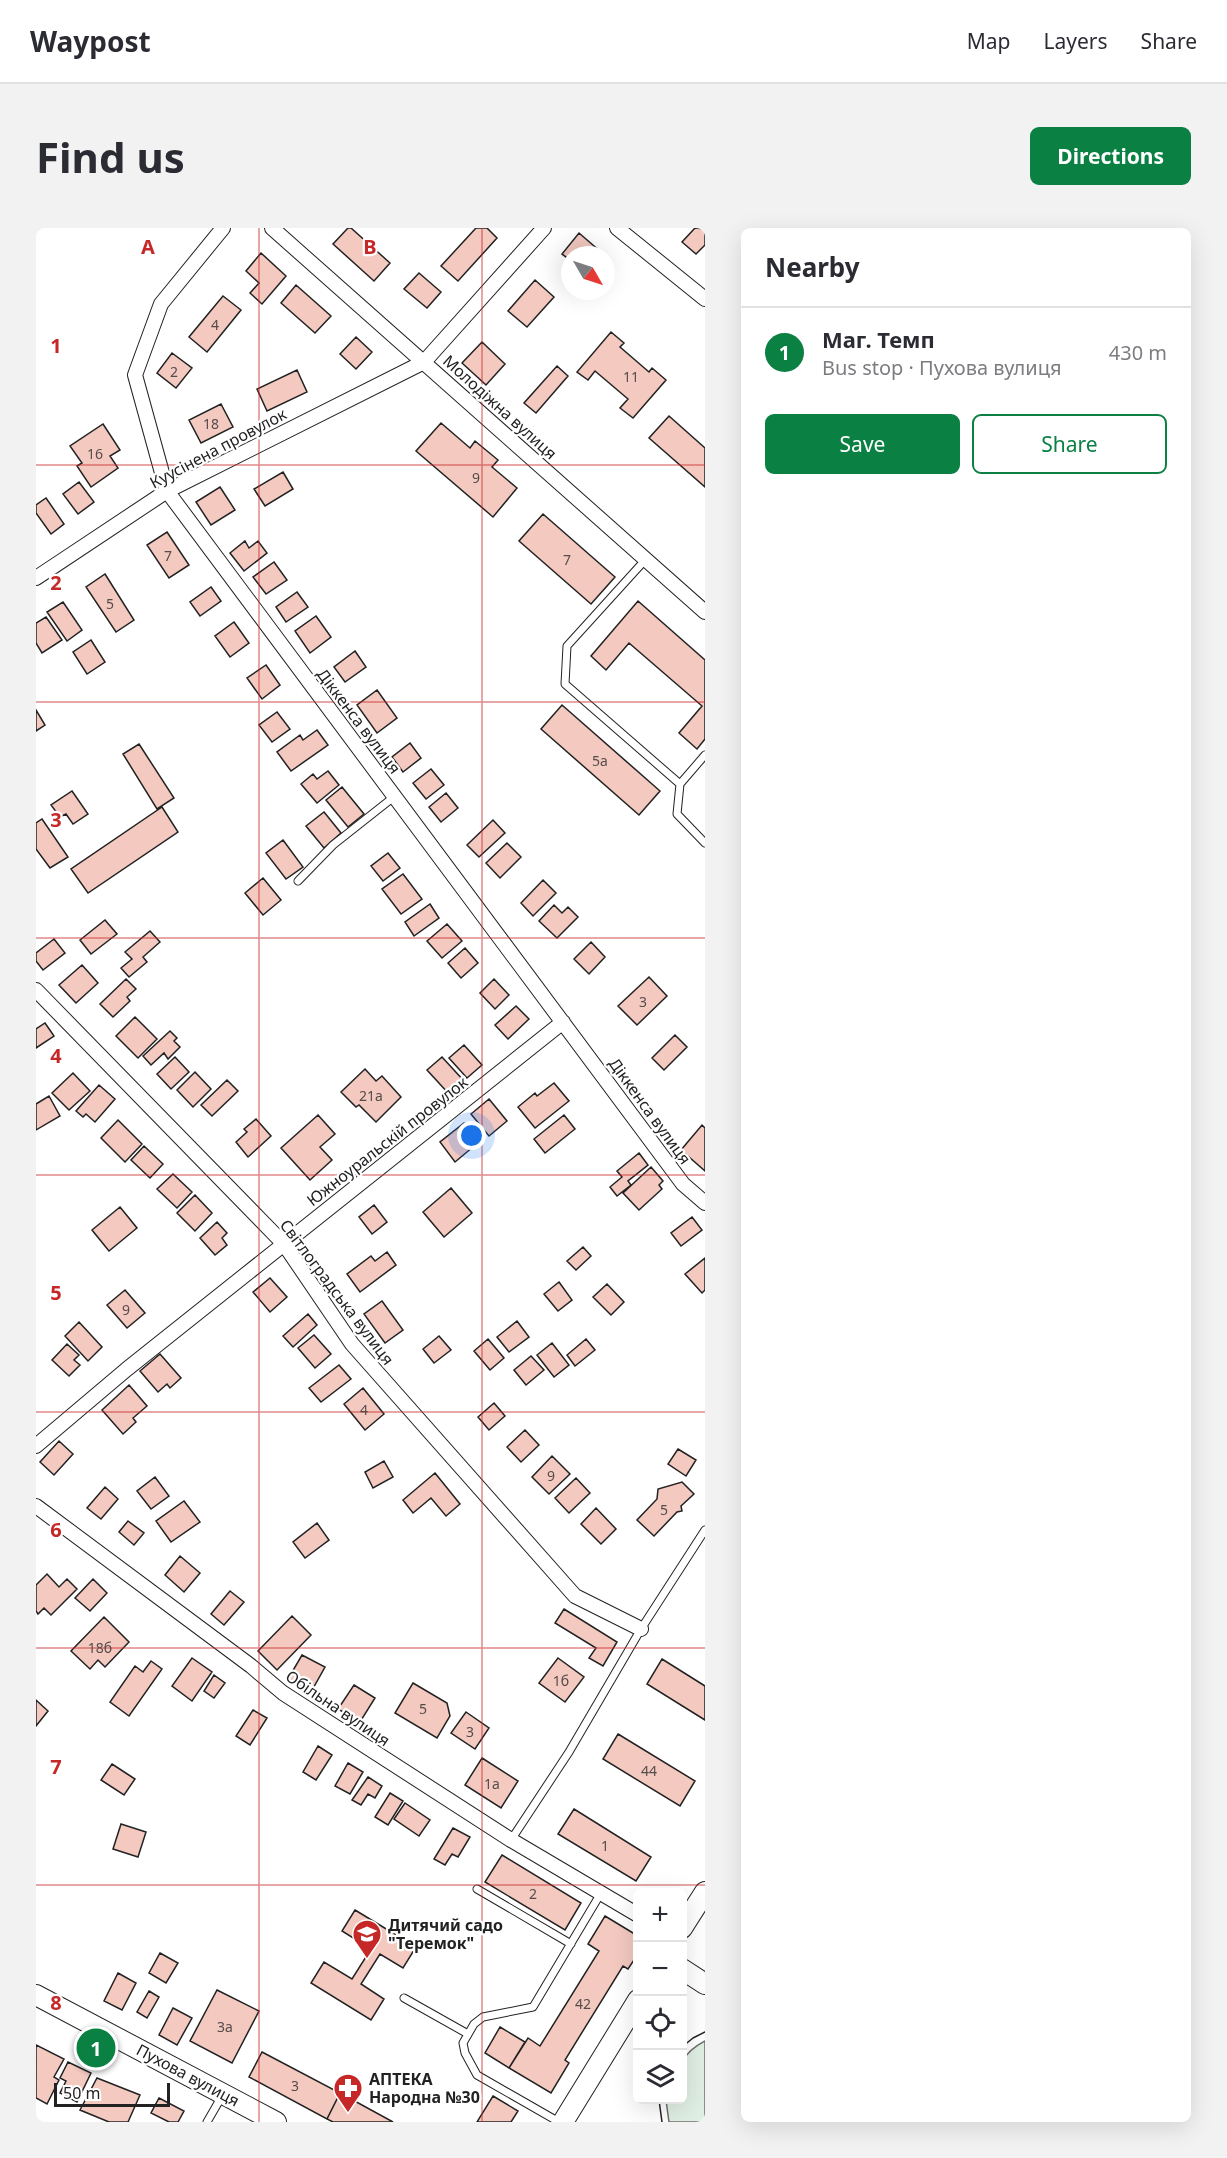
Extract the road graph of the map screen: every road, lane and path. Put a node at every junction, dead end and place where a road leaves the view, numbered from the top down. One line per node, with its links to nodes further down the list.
1 (223, 228): 7 (street, Діккенса вулиця)
2 (272, 228): 6 (street, Молодіжна вулиця)
3 (544, 228): 6 (street)
4 (617, 228): 5 (street)
5 (705, 299)
6 (424, 362): 7 (street, Куусінена провулок); 8 (street, Молодіжна вулиця)
7 (167, 492): 9 (street, Куусінена провулок); 13 (street, Діккенса вулиця)
8 (646, 559): 10 (street, Молодіжна вулиця); 12 (lane)
9 (36, 578)
10 (705, 612)
11 (705, 755): 12 (lane)
12 (680, 784): 14 (lane)
13 (395, 796): 15 (lane); 17 (street, Діккенса вулиця)
14 (705, 843)
15 (298, 881)
16 (36, 990): 19 (street, Світлоградська вулиця)
17 (563, 1022): 18 (street, Діккенса вулиця); 19 (street, Южноуральскій провулок)
18 (705, 1203)
19 (284, 1244): 20 (street, Южноуральскій провулок); 23 (street, Світлоградська вулиця)
20 (36, 1446)
21 (36, 1506): 24 (street, Обільна вулиця)
22 (705, 1530): 23 (lane)
23 (641, 1629): 24 (lane)
24 (511, 1840): 27 (street, Обільна вулиця)
25 (477, 1889): 30 (lane)
26 (705, 1892): 29 (main road)
27 (601, 1893): 28 (street, Обільна вулиця); 30 (lane)
28 (633, 1912)
29 (687, 1920)
30 (571, 1944): 36 (lane)
31 (687, 1972): 32 (main road)
32 (705, 1984)
33 (36, 1995): 37 (main road, Пухова вулиця)
34 (404, 1998): 36 (lane)
35 (633, 2009): 38 (main road)
36 (468, 2034): 38 (lane)
37 (223, 2094): 39 (lane); 40 (main road, Пухова вулиця)
38 (567, 2121)
39 (207, 2122)
40 (276, 2122)

